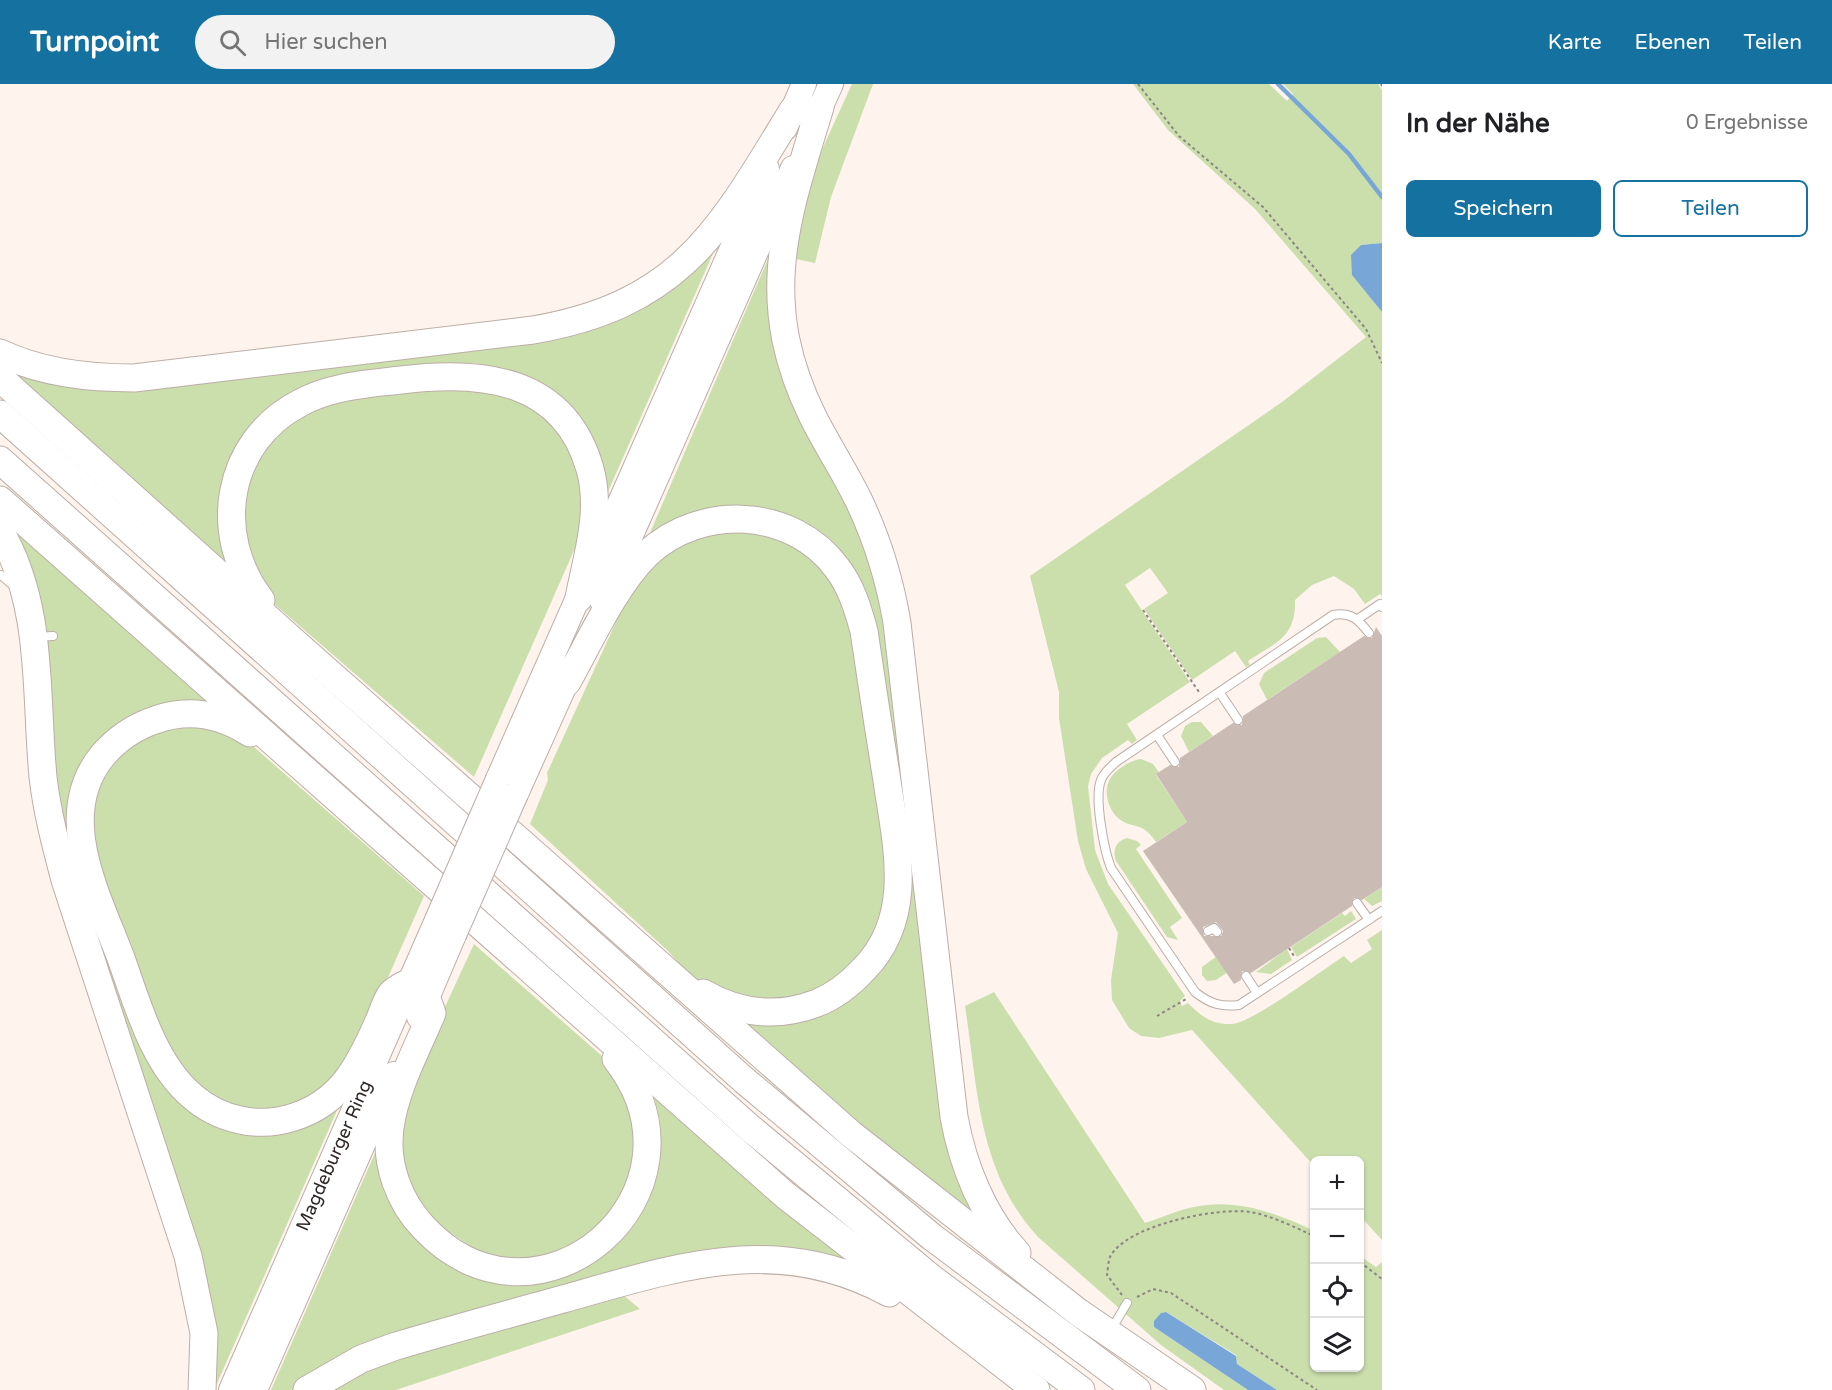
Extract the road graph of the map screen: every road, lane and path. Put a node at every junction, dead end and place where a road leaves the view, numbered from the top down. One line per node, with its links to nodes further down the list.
1 (804, 84): 4 (highway)
2 (1138, 84): 6 (path)
3 (826, 96): 19 (highway); 41 (highway)
4 (792, 110): 5 (highway); 13 (highway)
5 (0, 353)
6 (1382, 363)
7 (0, 378): 18 (highway)
8 (0, 414): 50 (highway)
9 (0, 460): 49 (highway)
10 (0, 500): 25 (highway)
11 (0, 531): 12 (highway)
12 (11, 576): 44 (highway)
13 (579, 598): 18 (highway); 26 (highway)
14 (1382, 607): 16 (lane)
15 (1143, 610): 21 (path)
16 (1358, 619): 17 (lane); 20 (lane)
17 (1369, 633)
18 (292, 640): 30 (highway)
19 (567, 682): 26 (highway); 30 (highway)
20 (1220, 693): 21 (lane); 22 (lane)
21 (1206, 703): 23 (lane)
22 (1238, 720)
23 (1157, 735): 24 (lane); 33 (lane)
24 (1174, 762)
25 (297, 763): 32 (highway); 35 (highway)
26 (507, 787): 32 (highway, Magdeburger Ring, bridge)
27 (1358, 903): 29 (lane)
28 (1382, 911): 29 (lane)
29 (1369, 920): 34 (lane)
30 (650, 957): 41 (highway)
31 (1246, 976): 34 (lane)
32 (419, 990): 35 (highway); 45 (highway, Magdeburger Ring); 46 (highway, Magdeburger Ring)
33 (1195, 993): 34 (lane); 36 (path)
34 (1257, 993)
35 (572, 1008): 42 (highway)
36 (1157, 1017)
37 (1310, 1234): 40 (path)
38 (1362, 1264): 39 (path)
39 (1382, 1279)
40 (1127, 1303): 43 (lane); 52 (path)
41 (1078, 1312): 43 (highway)
42 (950, 1325): 47 (highway); 48 (highway)
43 (1109, 1334): 51 (highway)
44 (202, 1390)
45 (231, 1390)
46 (255, 1390)
47 (307, 1390)
48 (1036, 1390)
49 (1082, 1390)
50 (1137, 1390)
51 (1192, 1390)
52 (1317, 1390)

